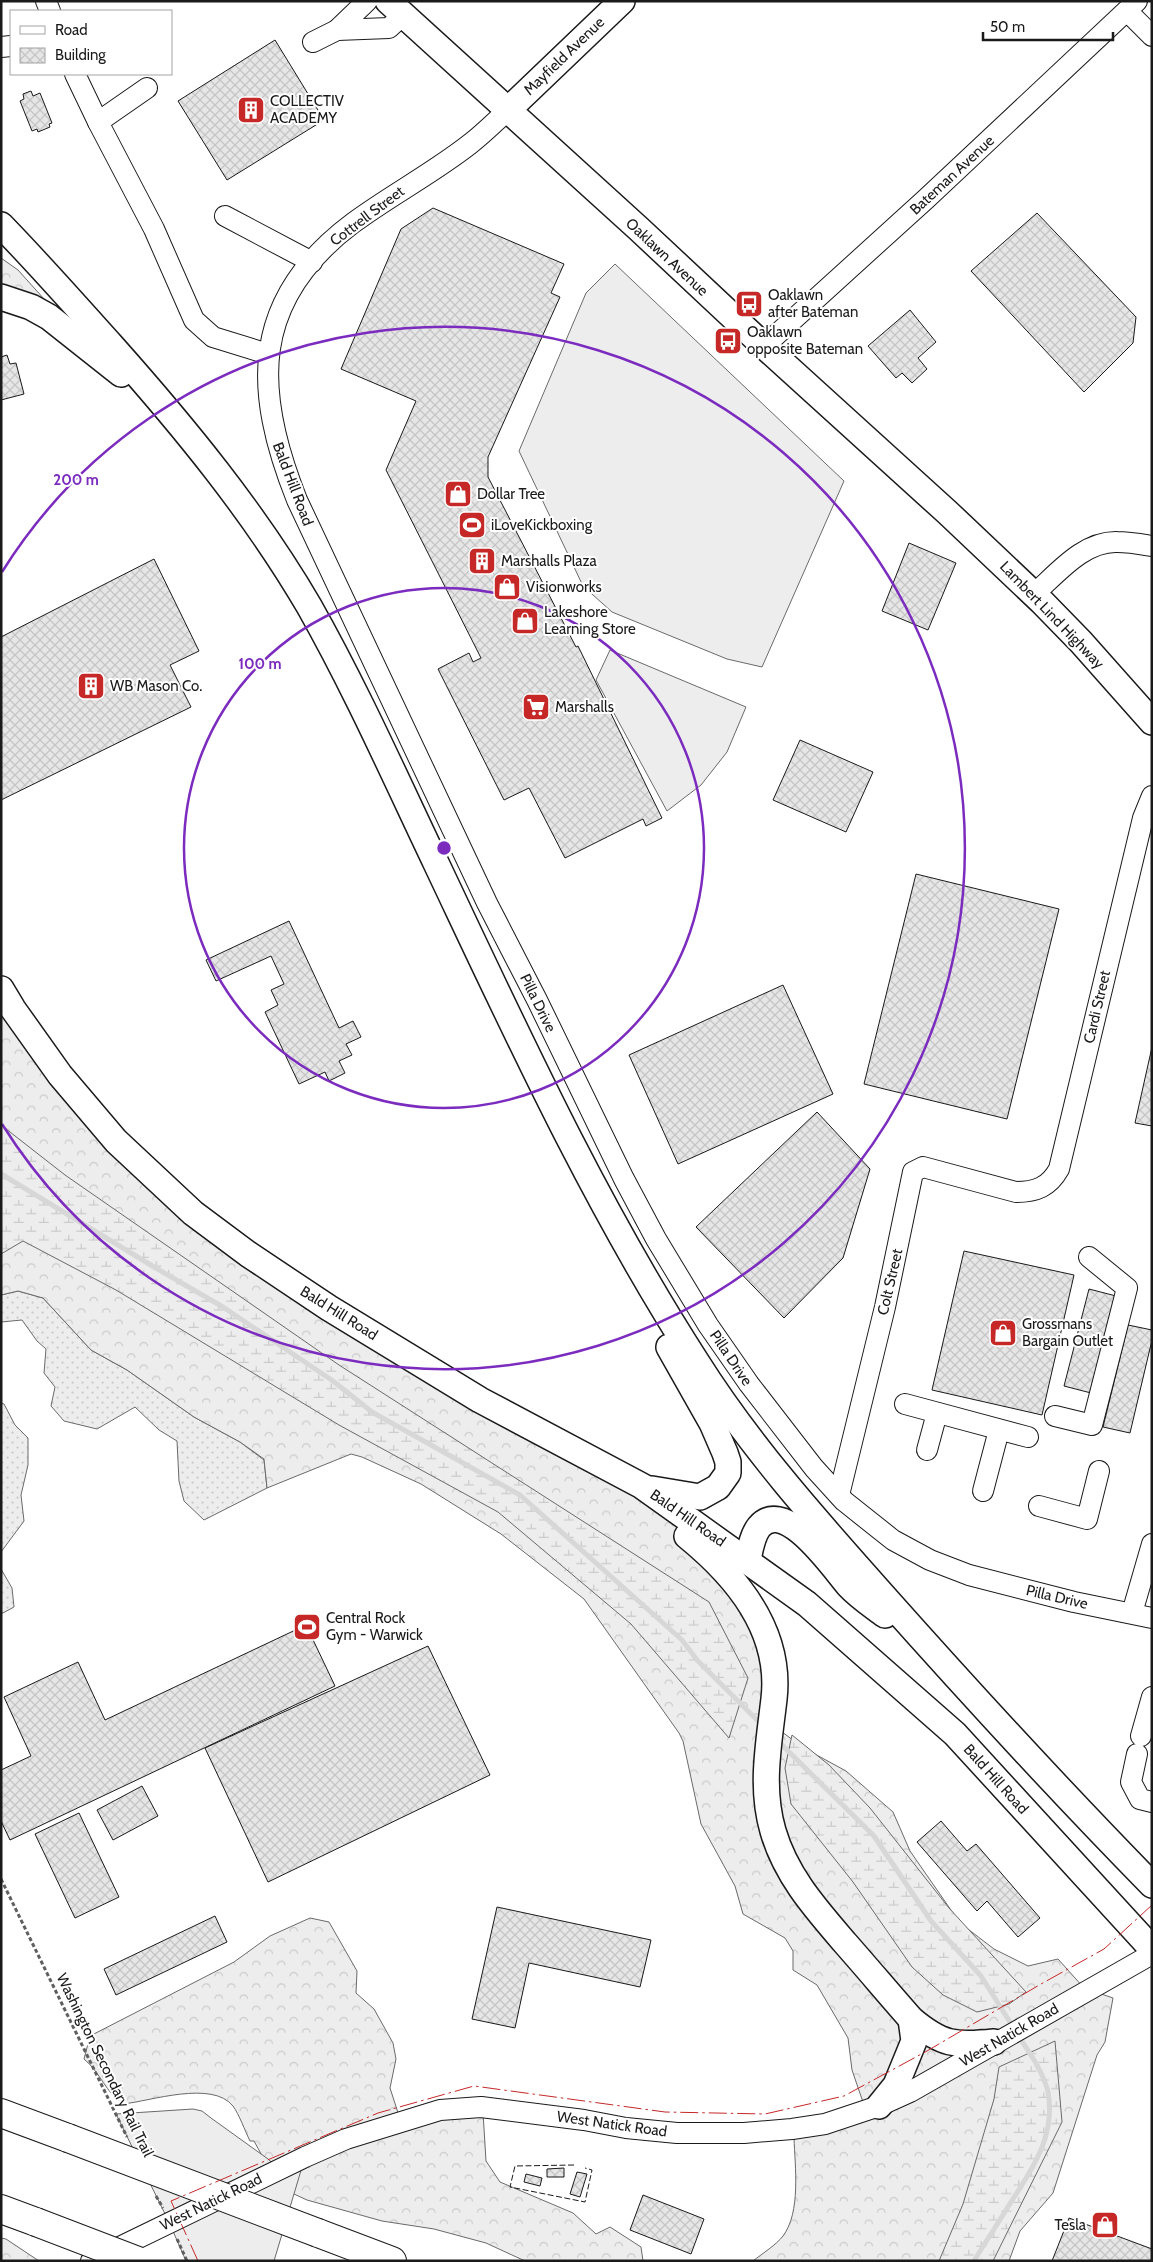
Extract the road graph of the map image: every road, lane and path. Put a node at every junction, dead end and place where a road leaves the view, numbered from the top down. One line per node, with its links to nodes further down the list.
1 (367, 1): 5 (street)
2 (622, 1): 10 (main road, Mayfield Avenue)
3 (1132, 6): 6 (street); 16 (street, Bateman Avenue)
4 (395, 8): 5 (street); 10 (main road, Oaklawn Avenue)
5 (337, 30): 7 (street)
6 (1152, 36)
7 (313, 42)
8 (75, 75): 11 (street)
9 (147, 88): 11 (street)
10 (507, 111): 14 (street, Cottrell Street); 16 (main road, Oaklawn Avenue)
11 (98, 122): 17 (street)
12 (225, 216): 14 (street)
13 (1, 225): 18 (main road)
14 (312, 262): 17 (street, Cottrell Street)
15 (1, 297): 18 (main road)
16 (764, 346): 19 (main road, Oaklawn Avenue)
17 (268, 354): 24 (street, Bald Hill Road)
18 (212, 464): 26 (main road)
19 (947, 512): 21 (main road, Lambert Lind Highway)
20 (1152, 546): 21 (street)
21 (1034, 594): 22 (main road, Lambert Lind Highway)
22 (1152, 722)
23 (1152, 796): 27 (street, Cardi Street)
24 (487, 903): 39 (street, Pilla Drive)
25 (1, 989): 35 (main road, Bald Hill Road)
26 (558, 1120): 37 (main road); 45 (main road)
27 (1016, 1192): 39 (street, Colt Street)
28 (1090, 1257): 31 (street)
29 (905, 1404): 30 (street)
30 (937, 1413): 32 (street); 34 (street)
31 (1055, 1416)
32 (999, 1430): 33 (street); 38 (street)
33 (1028, 1437)
34 (927, 1450)
35 (607, 1468): 37 (main road, Bald Hill Road); 54 (main road)
36 (1099, 1470): 40 (street)
37 (642, 1486): 42 (main road, Bald Hill Road)
38 (983, 1491)
39 (839, 1495): 43 (street, Pilla Drive)
40 (1039, 1506)
41 (1152, 1544): 43 (street)
42 (748, 1560): 45 (main road); 52 (main road, Bald Hill Road)
43 (1132, 1613): 44 (street, Pilla Drive)
44 (1152, 1618)
45 (944, 1665): 47 (main road)
46 (1152, 1697): 48 (street)
47 (1048, 1775): 49 (main road); 51 (main road)
48 (1152, 1802)
49 (1152, 1860)
50 (1, 1879): 58 (path, Washington Secondary Rail Trail)
51 (1152, 1885)
52 (1152, 1949)
53 (1152, 1954): 55 (street, West Natick Road)
54 (911, 2019): 55 (main road); 56 (main road)
55 (1000, 2039): 56 (street, West Natick Road)
56 (879, 2106): 61 (street, West Natick Road)
57 (1, 2113): 65 (highway, bridge)
58 (130, 2142)
59 (156, 2195): 61 (path)
60 (1, 2209): 63 (highway, bridge)
61 (169, 2222): 62 (street, West Natick Road); 64 (path)
62 (91, 2261)
63 (138, 2261)
64 (188, 2261)
65 (392, 2261)

